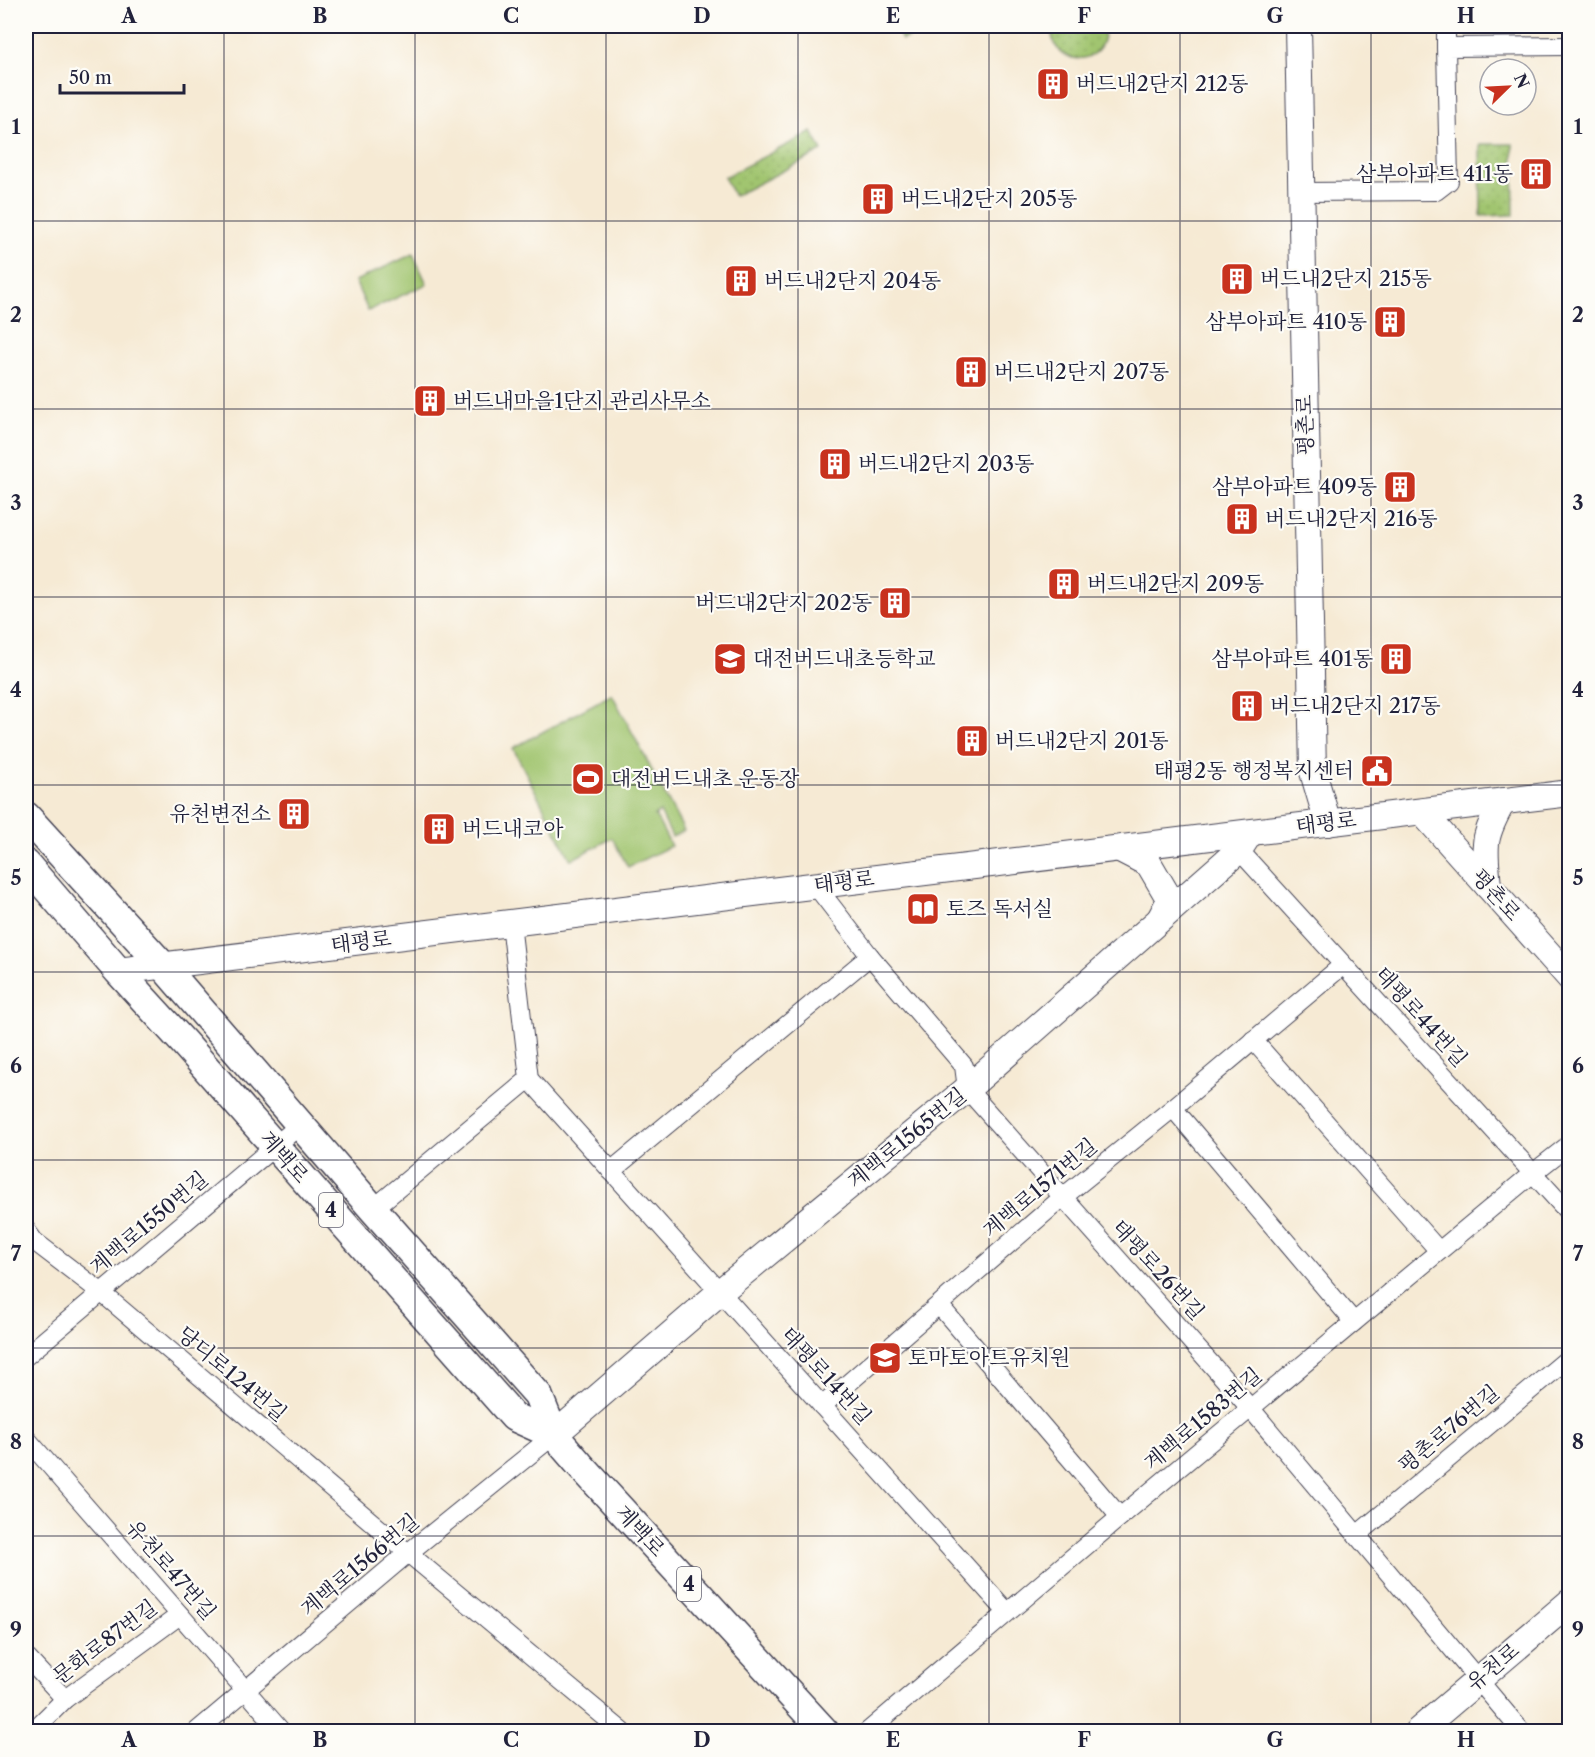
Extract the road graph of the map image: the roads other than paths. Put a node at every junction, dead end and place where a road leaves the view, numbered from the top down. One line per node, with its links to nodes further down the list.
1 (1298, 26): 5 (main road, 평촌로)
2 (1446, 26): 4 (street)
3 (1569, 46): 4 (street)
4 (1446, 47): 5 (street)
5 (1301, 192): 10 (main road, 평촌로)
6 (1569, 793): 7 (main road, 태평로)
7 (1503, 801): 8 (main road, 태평로); 15 (main road)
8 (1422, 812): 10 (main road, 태평로); 15 (main road, 평촌로)
9 (26, 821): 20 (main road, 계백로 / 4)
10 (1328, 823): 11 (main road, 태평로)
11 (1244, 842): 12 (main road, 태평로); 16 (main road, 계백로1565번길); 19 (street, 태평로44번길)
12 (1120, 849): 14 (main road, 태평로); 16 (main road)
13 (26, 864): 21 (main road, 계백로 / 4)
14 (816, 886): 17 (main road, 태평로); 18 (street, 태평로26번길)
15 (1488, 886): 22 (main road, 평촌로)
16 (1160, 919): 25 (main road, 계백로1565번길)
17 (511, 923): 20 (main road, 태평로); 24 (street)
18 (870, 956): 25 (street, 태평로26번길); 30 (street)
19 (1342, 965): 23 (street, 계백로1571번길); 31 (street, 태평로44번길)
20 (163, 966): 21 (main road, 태평로); 27 (main road, 계백로 / 4)
21 (118, 971): 29 (main road, 계백로 / 4)
22 (1569, 978)
23 (1253, 1040): 26 (street, 계백로1571번길); 36 (street)
24 (529, 1079): 30 (street, 태평로14번길); 33 (street)
25 (967, 1089): 32 (street, 태평로26번길); 37 (main road, 계백로1565번길)
26 (1173, 1108): 32 (street, 계백로1571번길); 40 (street)
27 (301, 1124): 29 (street, 계백로1550번길); 33 (main road, 계백로 / 4)
28 (1569, 1144): 31 (street, 계백로1583번길)
29 (274, 1146): 38 (street, 계백로1550번길); 45 (main road, 계백로 / 4)
30 (611, 1171): 37 (street, 태평로14번길)
31 (1533, 1173): 34 (street, 태평로44번길); 36 (street, 계백로1583번길)
32 (1063, 1197): 39 (street, 계백로1571번길); 44 (street, 태평로26번길)
33 (373, 1209): 45 (main road, 계백로 / 4)
34 (1569, 1214)
35 (26, 1230): 38 (street, 당디로124번길)
36 (1440, 1251): 40 (street, 계백로1583번길)
37 (720, 1292): 43 (street, 태평로14번길); 45 (main road, 계백로1565번길)
38 (102, 1293): 41 (street, 계백로1550번길); 49 (street, 당디로124번길)
39 (939, 1305): 43 (street, 계백로1571번길); 47 (street)
40 (1354, 1322): 44 (street, 계백로1583번길)
41 (26, 1356)
42 (1569, 1357): 48 (street, 평촌로76번길)
43 (822, 1406): 51 (street, 태평로14번길)
44 (1251, 1409): 47 (street, 계백로1583번길); 48 (street, 태평로26번길)
45 (554, 1435): 49 (street, 계백로1566번길); 61 (main road, 계백로 / 4)
46 (26, 1438): 52 (street, 유천로47번길)
47 (1120, 1517): 51 (street, 계백로1583번길)
48 (1357, 1535): 54 (street, 태평로26번길)
49 (408, 1553): 55 (street, 계백로1566번길); 60 (street, 당디로124번길)
50 (1569, 1602): 54 (main road, 유천로)
51 (1007, 1612): 62 (street, 계백로1583번길)
52 (180, 1615): 55 (street, 유천로47번길); 56 (street, 문화로87번길)
53 (26, 1657): 56 (street)
54 (1478, 1680): 63 (main road, 유천로); 64 (street, 태평로26번길)
55 (246, 1690): 58 (street, 계백로1566번길); 59 (street, 유천로47번길)
56 (65, 1699): 57 (street, 문화로87번길)
57 (32, 1731)
58 (196, 1731)
59 (282, 1731)
60 (623, 1731)
61 (825, 1731)
62 (867, 1731)
63 (1417, 1731)
64 (1522, 1731)

